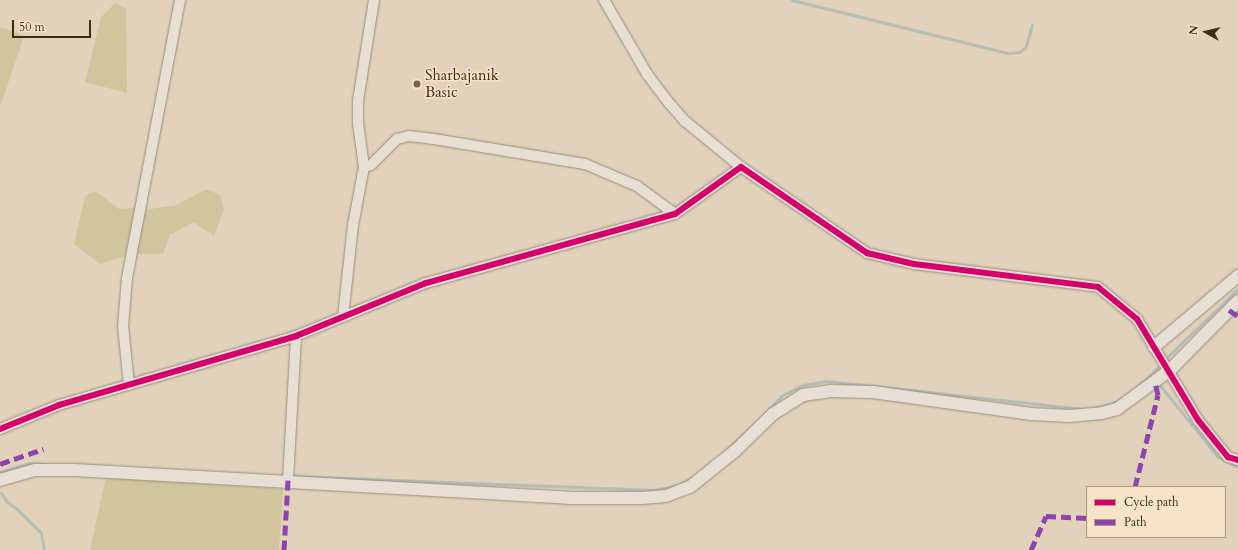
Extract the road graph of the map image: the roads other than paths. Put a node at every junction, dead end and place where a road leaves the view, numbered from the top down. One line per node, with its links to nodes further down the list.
1 (180, 0): 13 (street)
2 (374, 0): 4 (street)
3 (604, 0): 5 (street)
4 (364, 167): 6 (street); 9 (street)
5 (741, 167): 6 (street); 11 (street)
6 (675, 214): 9 (street)
7 (1238, 276): 11 (street)
8 (1238, 301): 12 (street)
9 (343, 317): 10 (street)
10 (296, 336): 13 (street); 17 (street)
11 (1154, 347): 12 (street)
12 (1169, 372): 15 (street); 17 (street)
13 (129, 385): 14 (street)
14 (0, 429)
15 (1238, 460)
16 (0, 480): 17 (street)
17 (288, 480)

